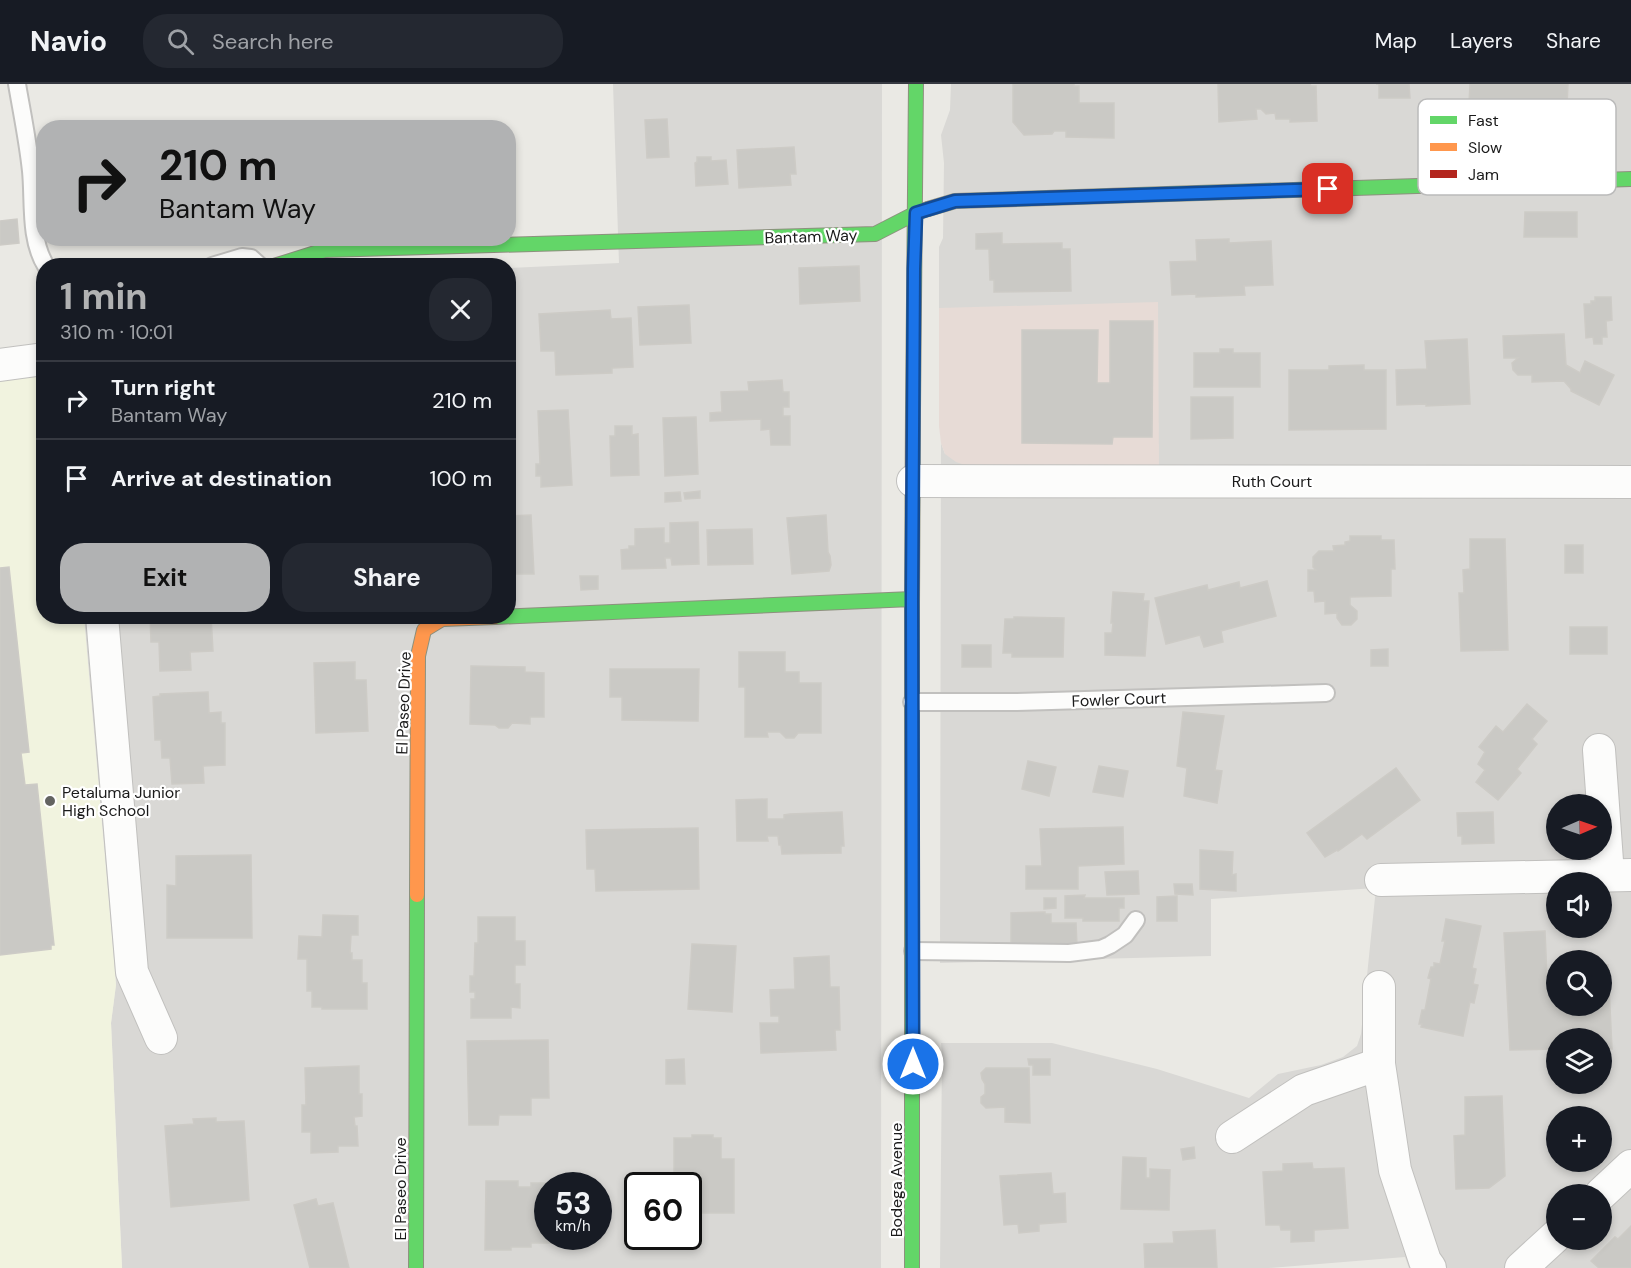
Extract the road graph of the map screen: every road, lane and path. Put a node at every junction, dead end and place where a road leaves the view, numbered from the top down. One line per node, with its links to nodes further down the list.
1 (17, 84): 7 (lane)
2 (916, 84): 6 (street, Bodega Avenue)
3 (1616, 179): 4 (street, Bantam Way)
4 (1631, 179)
5 (1418, 186): 6 (street, Bantam Way)
6 (916, 213): 8 (street, Bantam Way); 13 (street, Bodega Avenue)
7 (36, 236)
8 (516, 244)
9 (462, 246): 10 (street, Bantam Way)
10 (300, 258)
11 (36, 360): 12 (street)
12 (0, 365)
13 (913, 481): 14 (street, Ruth Court); 15 (street, Bodega Avenue)
14 (1631, 482)
15 (912, 599): 16 (street, El Paseo Drive); 20 (street, Bodega Avenue)
16 (516, 617)
17 (103, 624): 27 (street)
18 (434, 624): 33 (street, El Paseo Drive)
19 (1326, 693): 20 (lane, Fowler Court)
20 (912, 702): 25 (street, Bodega Avenue)
21 (1599, 750): 22 (street)
22 (1619, 875): 23 (street)
23 (1381, 880)
24 (1136, 920): 25 (lane)
25 (913, 951): 34 (street, Bodega Avenue)
26 (1379, 987): 28 (street)
27 (161, 1038)
28 (1379, 1064): 29 (street); 35 (street)
29 (1232, 1137)
30 (1631, 1166): 31 (street)
31 (1612, 1184)
32 (1546, 1244): 36 (street)
33 (416, 1268)
34 (912, 1268)
35 (1430, 1268)
36 (1521, 1268)

